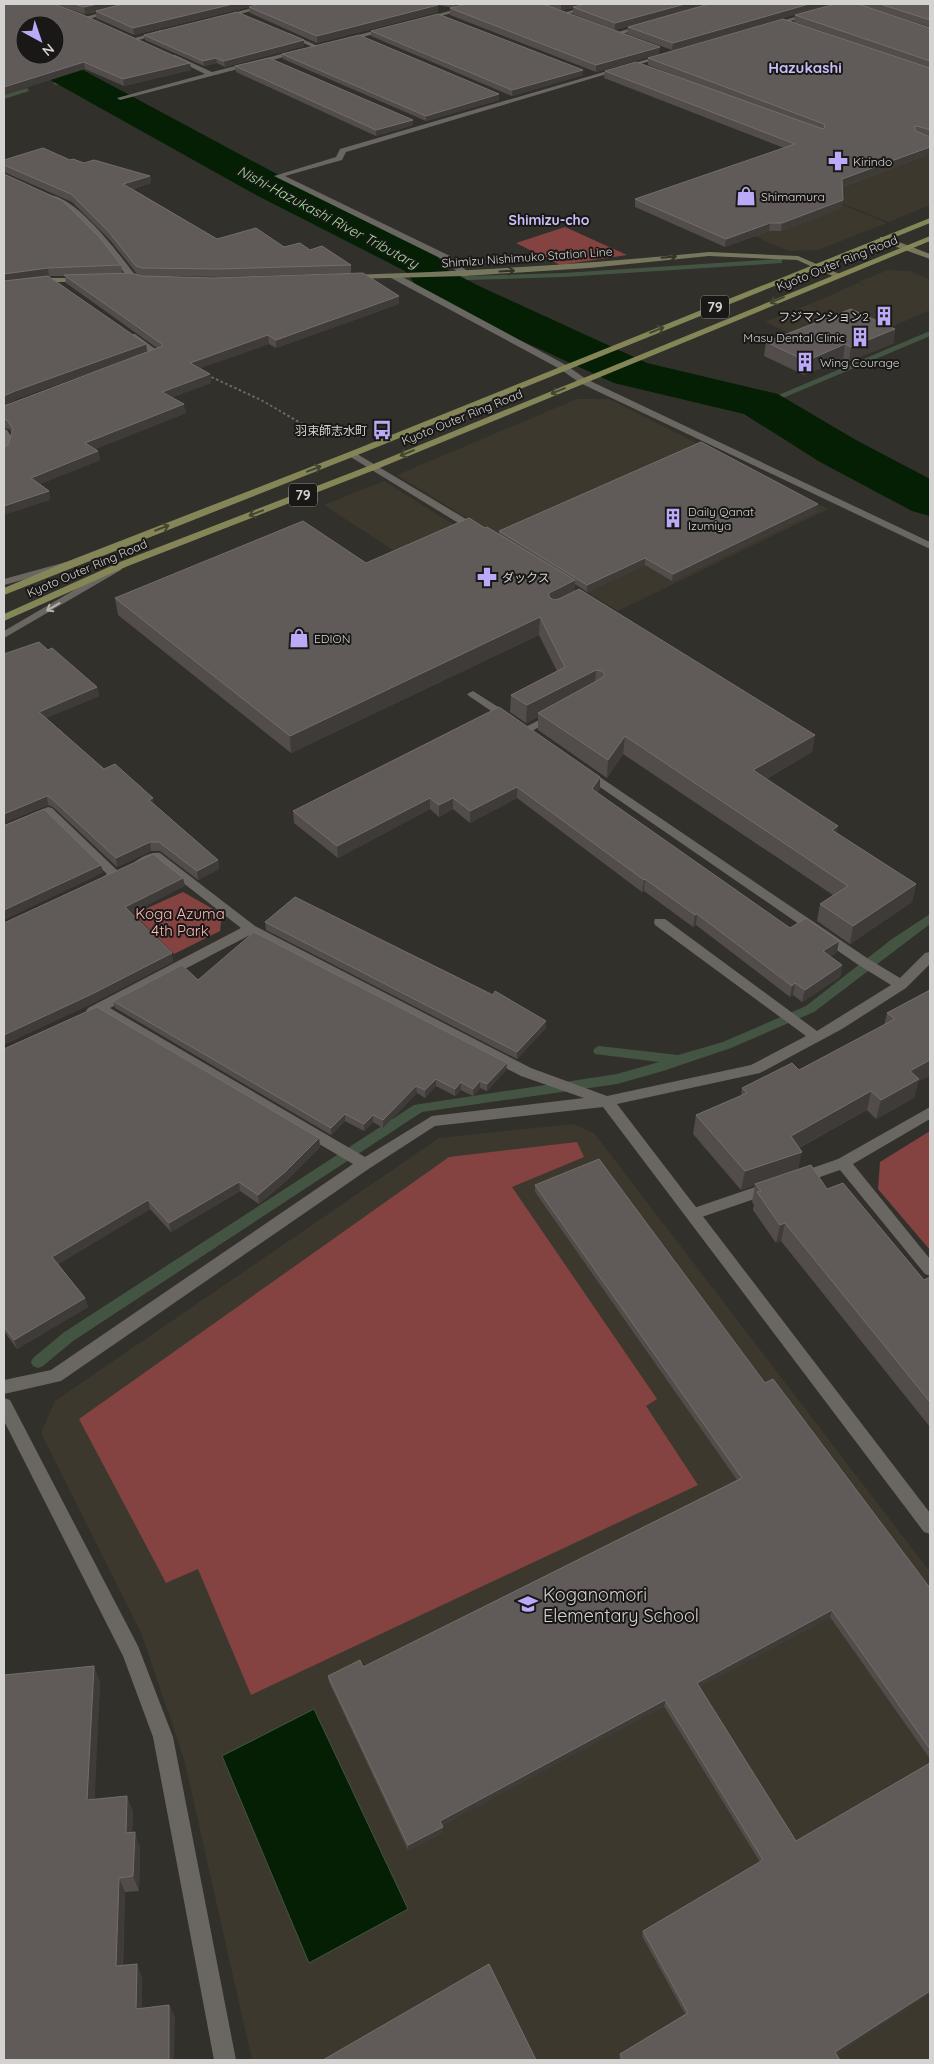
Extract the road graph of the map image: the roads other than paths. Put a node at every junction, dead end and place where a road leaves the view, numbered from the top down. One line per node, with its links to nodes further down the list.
1 (137, 4): 16 (street)
2 (274, 4): 9 (street)
3 (481, 4): 7 (street)
4 (601, 4): 10 (street)
5 (843, 4): 18 (street)
6 (437, 6): 7 (street)
7 (451, 12): 11 (street)
8 (555, 12): 10 (street)
9 (238, 13): 12 (street); 15 (street)
10 (562, 14): 13 (street)
11 (438, 15): 14 (street); 17 (street)
12 (246, 17)
13 (571, 18)
14 (447, 19)
15 (210, 20)
16 (93, 21)
17 (412, 22)
18 (782, 22): 20 (street); 22 (street)
19 (651, 24): 26 (street)
20 (791, 25)
21 (395, 27): 28 (street)
22 (764, 28)
23 (172, 30): 30 (street)
24 (607, 30): 26 (street)
25 (282, 32): 35 (street)
26 (616, 34): 29 (street)
27 (127, 35): 30 (street)
28 (360, 36): 31 (street); 32 (street)
29 (625, 37)
30 (135, 39): 33 (street)
31 (369, 40)
32 (334, 42)
33 (144, 43)
34 (326, 44): 35 (street)
35 (317, 47): 38 (street)
36 (661, 50): 40 (street)
37 (169, 54): 43 (street)
38 (271, 59): 39 (street); 43 (street)
39 (279, 62)
40 (636, 65): 41 (street); 44 (street)
41 (645, 68)
42 (588, 73): 44 (street)
43 (211, 74): 46 (street)
44 (597, 77): 47 (street)
45 (504, 97): 47 (street)
46 (120, 98)
47 (512, 101): 49 (street)
48 (418, 123): 49 (street)
49 (427, 127): 57 (street)
50 (44, 194): 60 (street)
51 (930, 220): 53 (main road, Kyoto Outer Ring Road / 79)
52 (930, 238): 54 (main road, Kyoto Outer Ring Road / 79)
53 (883, 239): 54 (main road); 56 (main road, Kyoto Outer Ring Road / 79)
54 (905, 248): 55 (main road); 58 (main road, Kyoto Outer Ring Road / 79)
55 (930, 257)
56 (817, 266): 57 (main road, Shimizu Nishimuko Station Line, one-way to 56); 58 (main road, Shimizu Nishimuko Station Line); 69 (main road, Kyoto Outer Ring Road / 79, one-way to 56)
57 (465, 274): 59 (main road, Shimizu Nishimuko Station Line)
58 (838, 275): 70 (main road, Kyoto Outer Ring Road / 79, one-way to 70)
59 (394, 276): 61 (main road, Shimizu Nishimuko Station Line); 69 (street)
60 (128, 277): 64 (main road)
61 (346, 277)
62 (52, 280): 63 (main road); 65 (main road); 66 (street)
63 (90, 280)
64 (143, 280)
65 (4, 286)
66 (67, 291)
67 (127, 333): 68 (street)
68 (149, 357)
69 (563, 367): 70 (street); 73 (main road, Kyoto Outer Ring Road / 79)
70 (583, 381): 74 (main road, Kyoto Outer Ring Road / 79, one-way to 74); 76 (street)
71 (4, 432): 72 (street)
72 (4, 452)
73 (352, 454): 74 (street); 77 (main road, Kyoto Outer Ring Road / 79, one-way to 73)
74 (374, 467): 75 (street); 78 (main road, Kyoto Outer Ring Road / 79, one-way to 78)
75 (486, 536)
76 (930, 546)
77 (70, 564): 79 (street); 80 (main road, Kyoto Outer Ring Road / 79)
78 (124, 564): 81 (main road, Kyoto Outer Ring Road / 79); 82 (street, one-way to 82)
79 (4, 582)
80 (4, 592)
81 (4, 618)
82 (4, 635)
83 (473, 694): 84 (street)
84 (561, 711)
85 (575, 764): 92 (street)
86 (4, 830): 87 (street)
87 (115, 875): 88 (street); 90 (street)
88 (90, 887)
89 (660, 922): 95 (street)
90 (250, 929): 93 (street); 96 (street)
91 (930, 956): 92 (street)
92 (901, 984): 95 (street)
93 (100, 1008): 94 (street); 98 (street)
94 (82, 1016)
95 (816, 1038): 96 (street)
96 (607, 1101): 98 (street); 100 (street)
97 (930, 1112): 99 (street)
98 (361, 1162): 102 (street)
99 (843, 1164): 100 (street); 101 (street)
100 (693, 1214): 104 (street)
101 (930, 1270)
102 (4, 1387)
103 (4, 1405): 105 (street)
104 (930, 1526)
105 (224, 2060)

